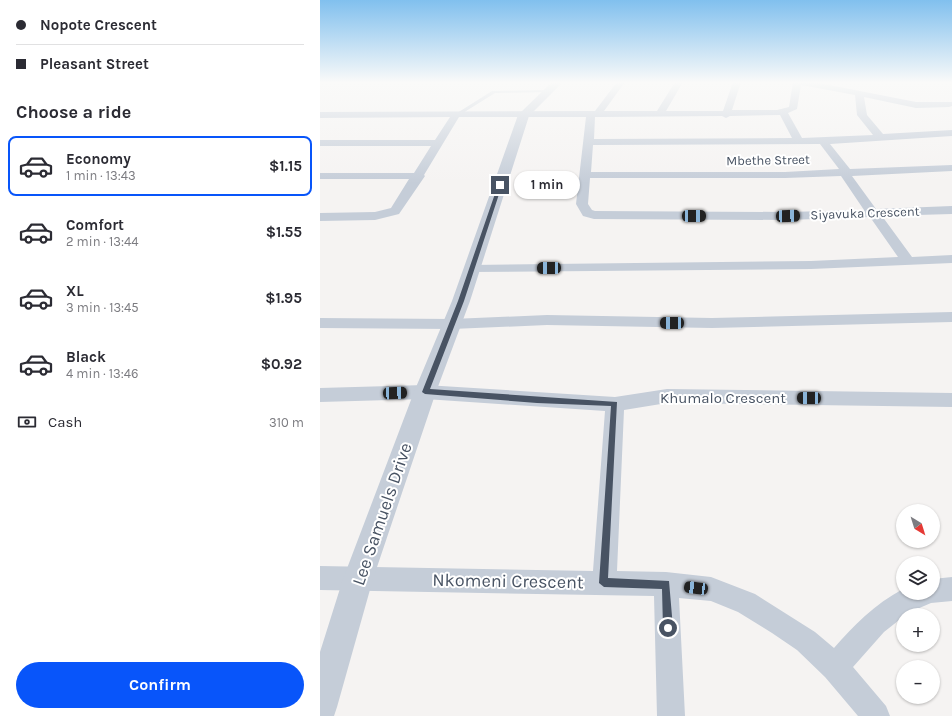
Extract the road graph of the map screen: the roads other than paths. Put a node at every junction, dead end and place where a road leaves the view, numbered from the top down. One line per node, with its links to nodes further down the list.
1 (456, 115): 10 (street)
2 (524, 115): 23 (street, Lee Samuels Drive)
3 (594, 115): 11 (street, Siyavuka Crescent)
4 (784, 115): 8 (street)
5 (863, 115): 7 (street)
6 (952, 133): 7 (street)
7 (881, 138): 9 (street)
8 (800, 141): 9 (street); 11 (street)
9 (824, 141): 14 (street)
10 (438, 142): 12 (street); 16 (street)
11 (589, 142): 17 (street, Siyavuka Crescent)
12 (320, 143)
13 (952, 168): 14 (street, Mbethe Street)
14 (845, 173): 17 (street, Mbethe Street); 19 (street)
15 (320, 176): 16 (street)
16 (419, 176): 20 (street)
17 (585, 176): 19 (street, Siyavuka Crescent)
18 (952, 210): 19 (street, Siyavuka Crescent)
19 (873, 212): 22 (street)
20 (320, 217)
21 (952, 260): 22 (street)
22 (908, 261): 23 (street)
23 (472, 269): 26 (street, Lee Samuels Drive)
24 (952, 317): 26 (street)
25 (320, 323): 26 (street)
26 (452, 324): 27 (street, Lee Samuels Drive)
27 (425, 392): 28 (street, Khumalo Crescent); 30 (street, Khumalo Crescent); 32 (street, Lee Samuels Drive)
28 (320, 395)
29 (952, 400): 30 (street, Khumalo Crescent)
30 (615, 404): 33 (street)
31 (320, 578): 32 (street, Nkomeni Crescent)
32 (358, 579): 33 (street, Nkomeni Crescent); 39 (street, Lee Samuels Drive)
33 (604, 583): 34 (street, Nkomeni Crescent)
34 (666, 584): 38 (street, Nkomeni Crescent); 40 (street)
35 (952, 588): 36 (street)
36 (940, 590)
37 (909, 600): 38 (street)
38 (835, 667): 41 (street, Nkomeni Crescent)
39 (320, 707)
40 (671, 716)
41 (876, 716)

